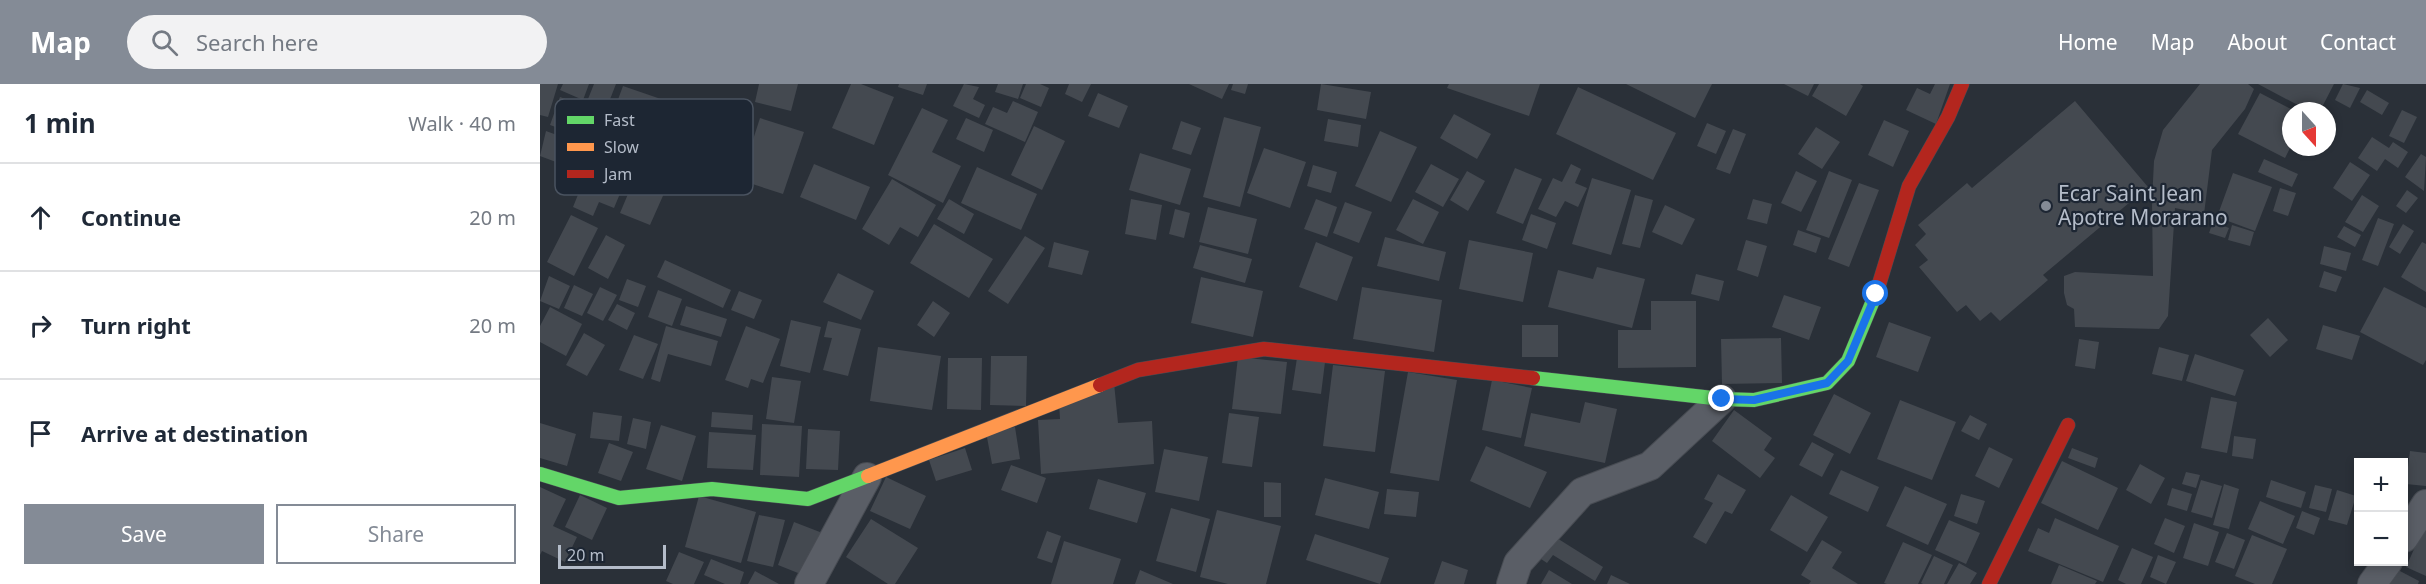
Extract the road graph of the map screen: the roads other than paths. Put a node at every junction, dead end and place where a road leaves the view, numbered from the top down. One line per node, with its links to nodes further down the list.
1 (1962, 84): 2 (street)
2 (1722, 399): 5 (street); 10 (street)
3 (2068, 425): 11 (street)
4 (540, 474): 5 (street)
5 (867, 477): 9 (street)
6 (2426, 504): 7 (street)
7 (2408, 531)
8 (2385, 566): 12 (street)
9 (809, 584)
10 (1511, 584)
11 (1989, 584)
12 (2372, 584)

